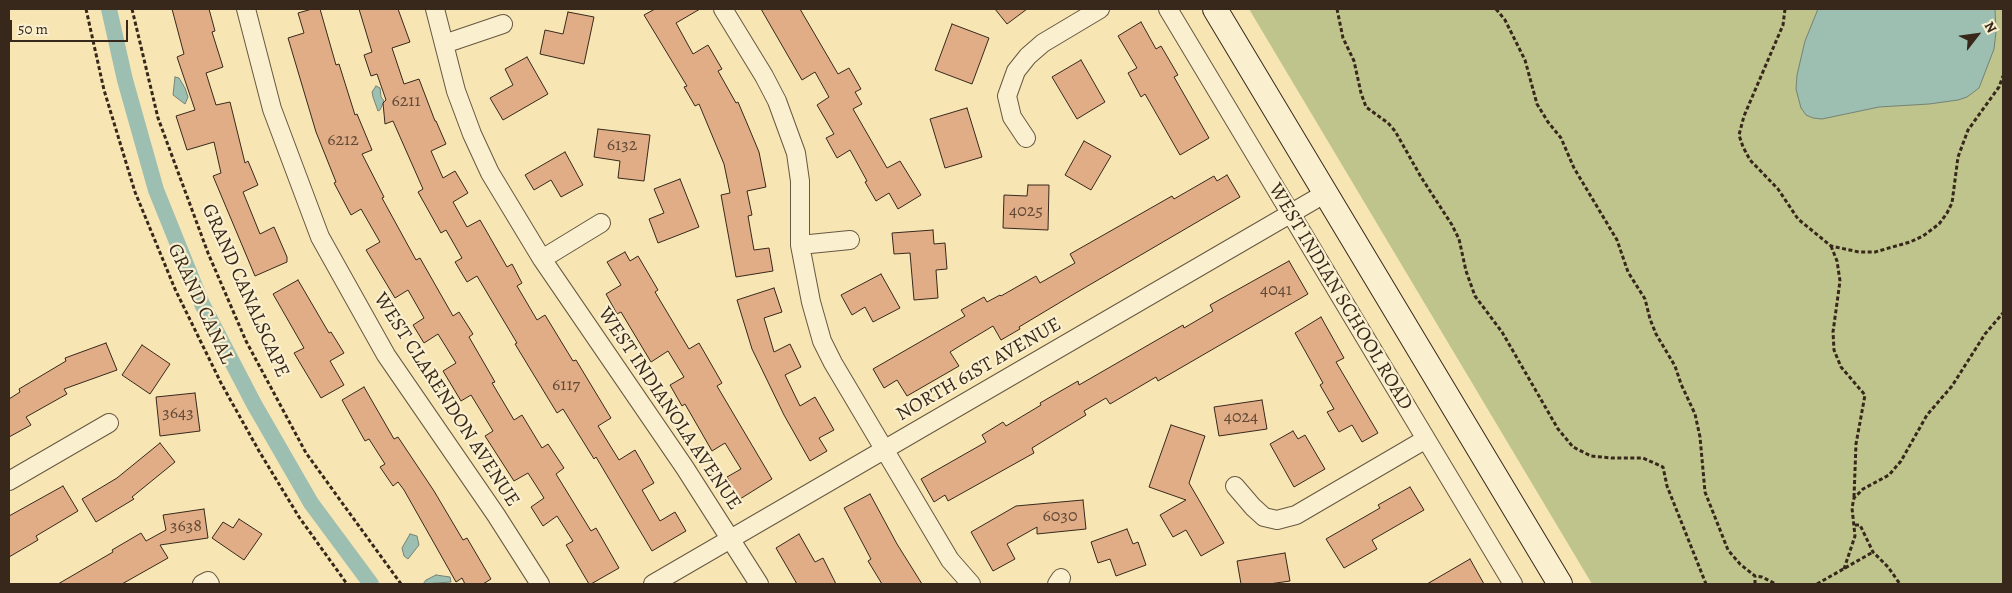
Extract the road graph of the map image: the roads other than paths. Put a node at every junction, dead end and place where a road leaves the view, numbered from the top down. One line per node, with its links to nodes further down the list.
1 (246, 9): 22 (street, WEST CLARENDON AVENUE)
2 (436, 9): 8 (street, WEST INDIANOLA AVENUE)
3 (723, 9): 14 (street)
4 (1100, 9): 9 (street)
5 (1168, 9): 11 (street, WEST INDIAN SCHOOL ROAD)
6 (1215, 9): 10 (main road, WEST INDIAN SCHOOL ROAD)
7 (503, 24): 8 (street)
8 (444, 44): 15 (street, WEST INDIANOLA AVENUE)
9 (1026, 138)
10 (1326, 193): 11 (street, NORTH 61ST AVENUE); 27 (main road, WEST INDIAN SCHOOL ROAD)
11 (1290, 214): 17 (street, WEST INDIAN SCHOOL ROAD); 18 (street, NORTH 61ST AVENUE)
12 (601, 222): 15 (street)
13 (850, 240): 14 (street)
14 (800, 246): 18 (street)
15 (542, 259): 21 (street, WEST INDIANOLA AVENUE)
16 (110, 423): 19 (street)
17 (1426, 439): 20 (street); 26 (street, WEST INDIAN SCHOOL ROAD)
18 (884, 450): 21 (street, NORTH 61ST AVENUE); 25 (street)
19 (9, 481)
20 (1235, 486)
21 (730, 539): 23 (street, NORTH 61ST AVENUE); 24 (street, WEST INDIANOLA AVENUE)
22 (540, 584)
23 (653, 584)
24 (759, 584)
25 (971, 584)
26 (1513, 584)
27 (1560, 584)

